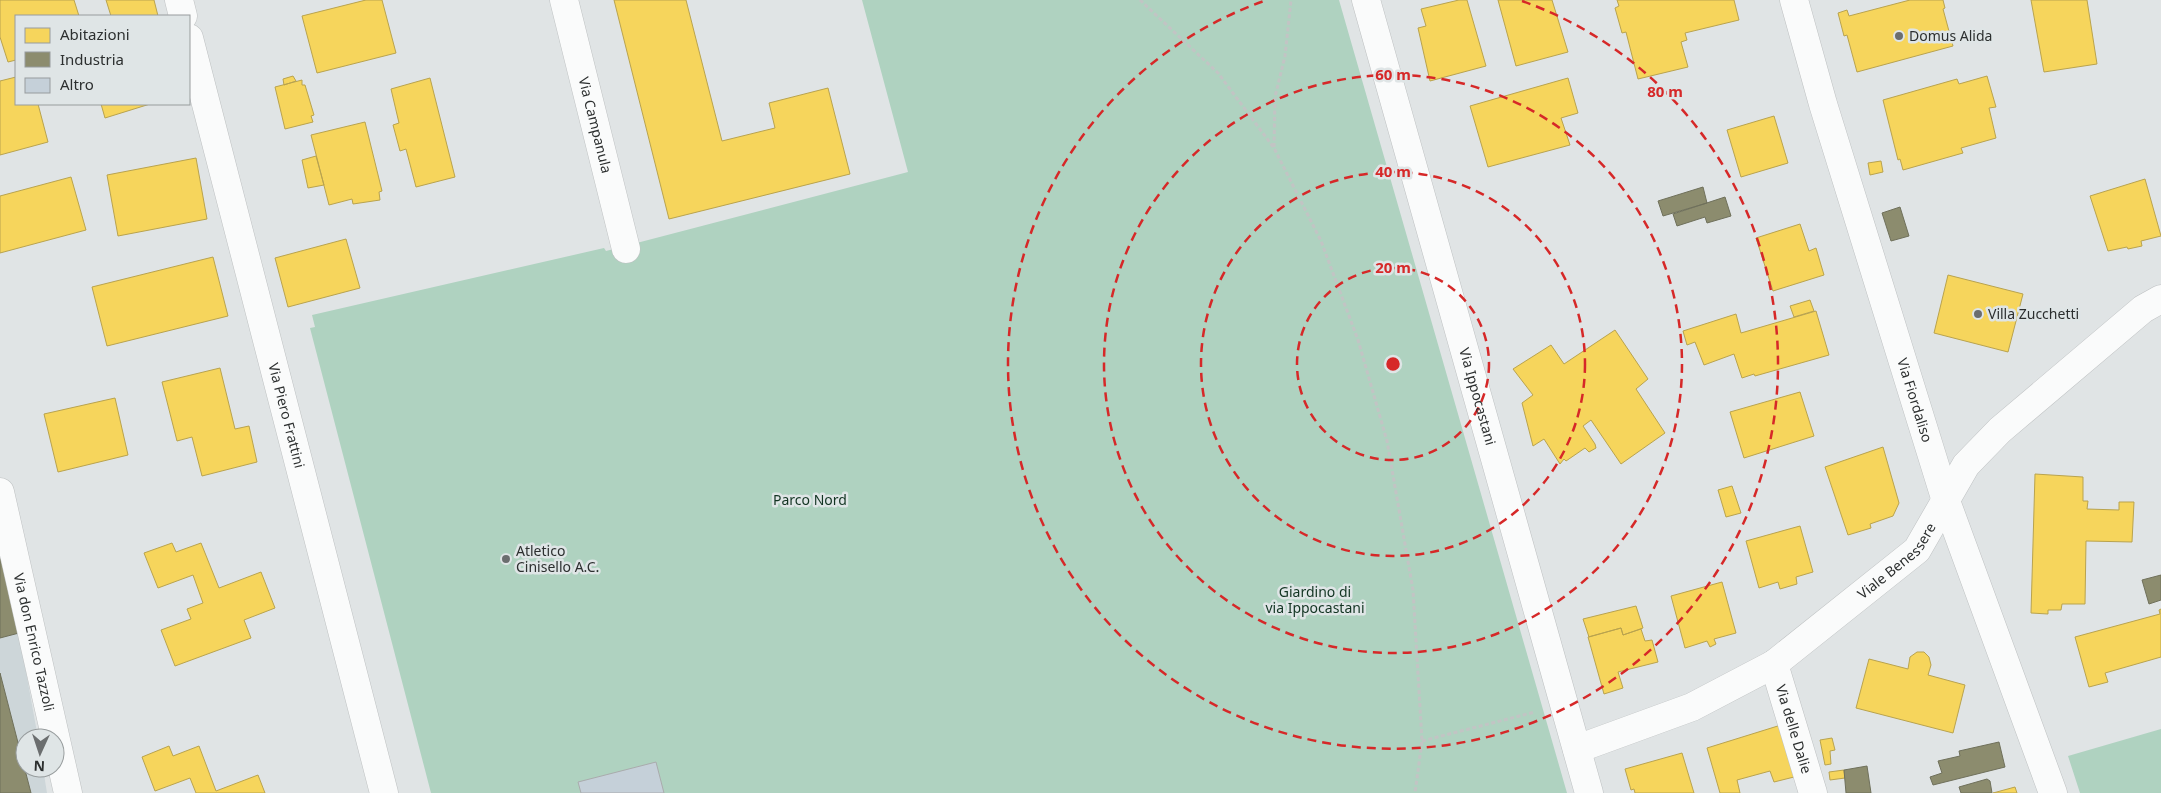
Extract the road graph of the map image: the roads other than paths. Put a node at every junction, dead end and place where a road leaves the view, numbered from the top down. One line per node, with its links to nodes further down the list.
1 (179, 0): 5 (street)
2 (564, 0): 7 (street, Via Campanula)
3 (1366, 0): 12 (street, Via Ippocastani)
4 (1794, 0): 10 (street, Via Fiordaliso)
5 (183, 15)
6 (190, 42): 14 (street, Via Piero Frattini)
7 (626, 249)
8 (2161, 299): 10 (street, Viale Benessere)
9 (0, 492): 13 (street, Via don Enrico Tazzoli)
10 (1946, 501): 11 (street, Viale Benessere); 17 (street, Via Fiordaliso)
11 (1774, 664): 12 (street, Viale Benessere); 16 (street, Via delle Dalie)
12 (1577, 749): 15 (street, Via Ippocastani)
13 (68, 793)
14 (384, 793)
15 (1589, 793)
16 (1813, 793)
17 (2053, 793)

